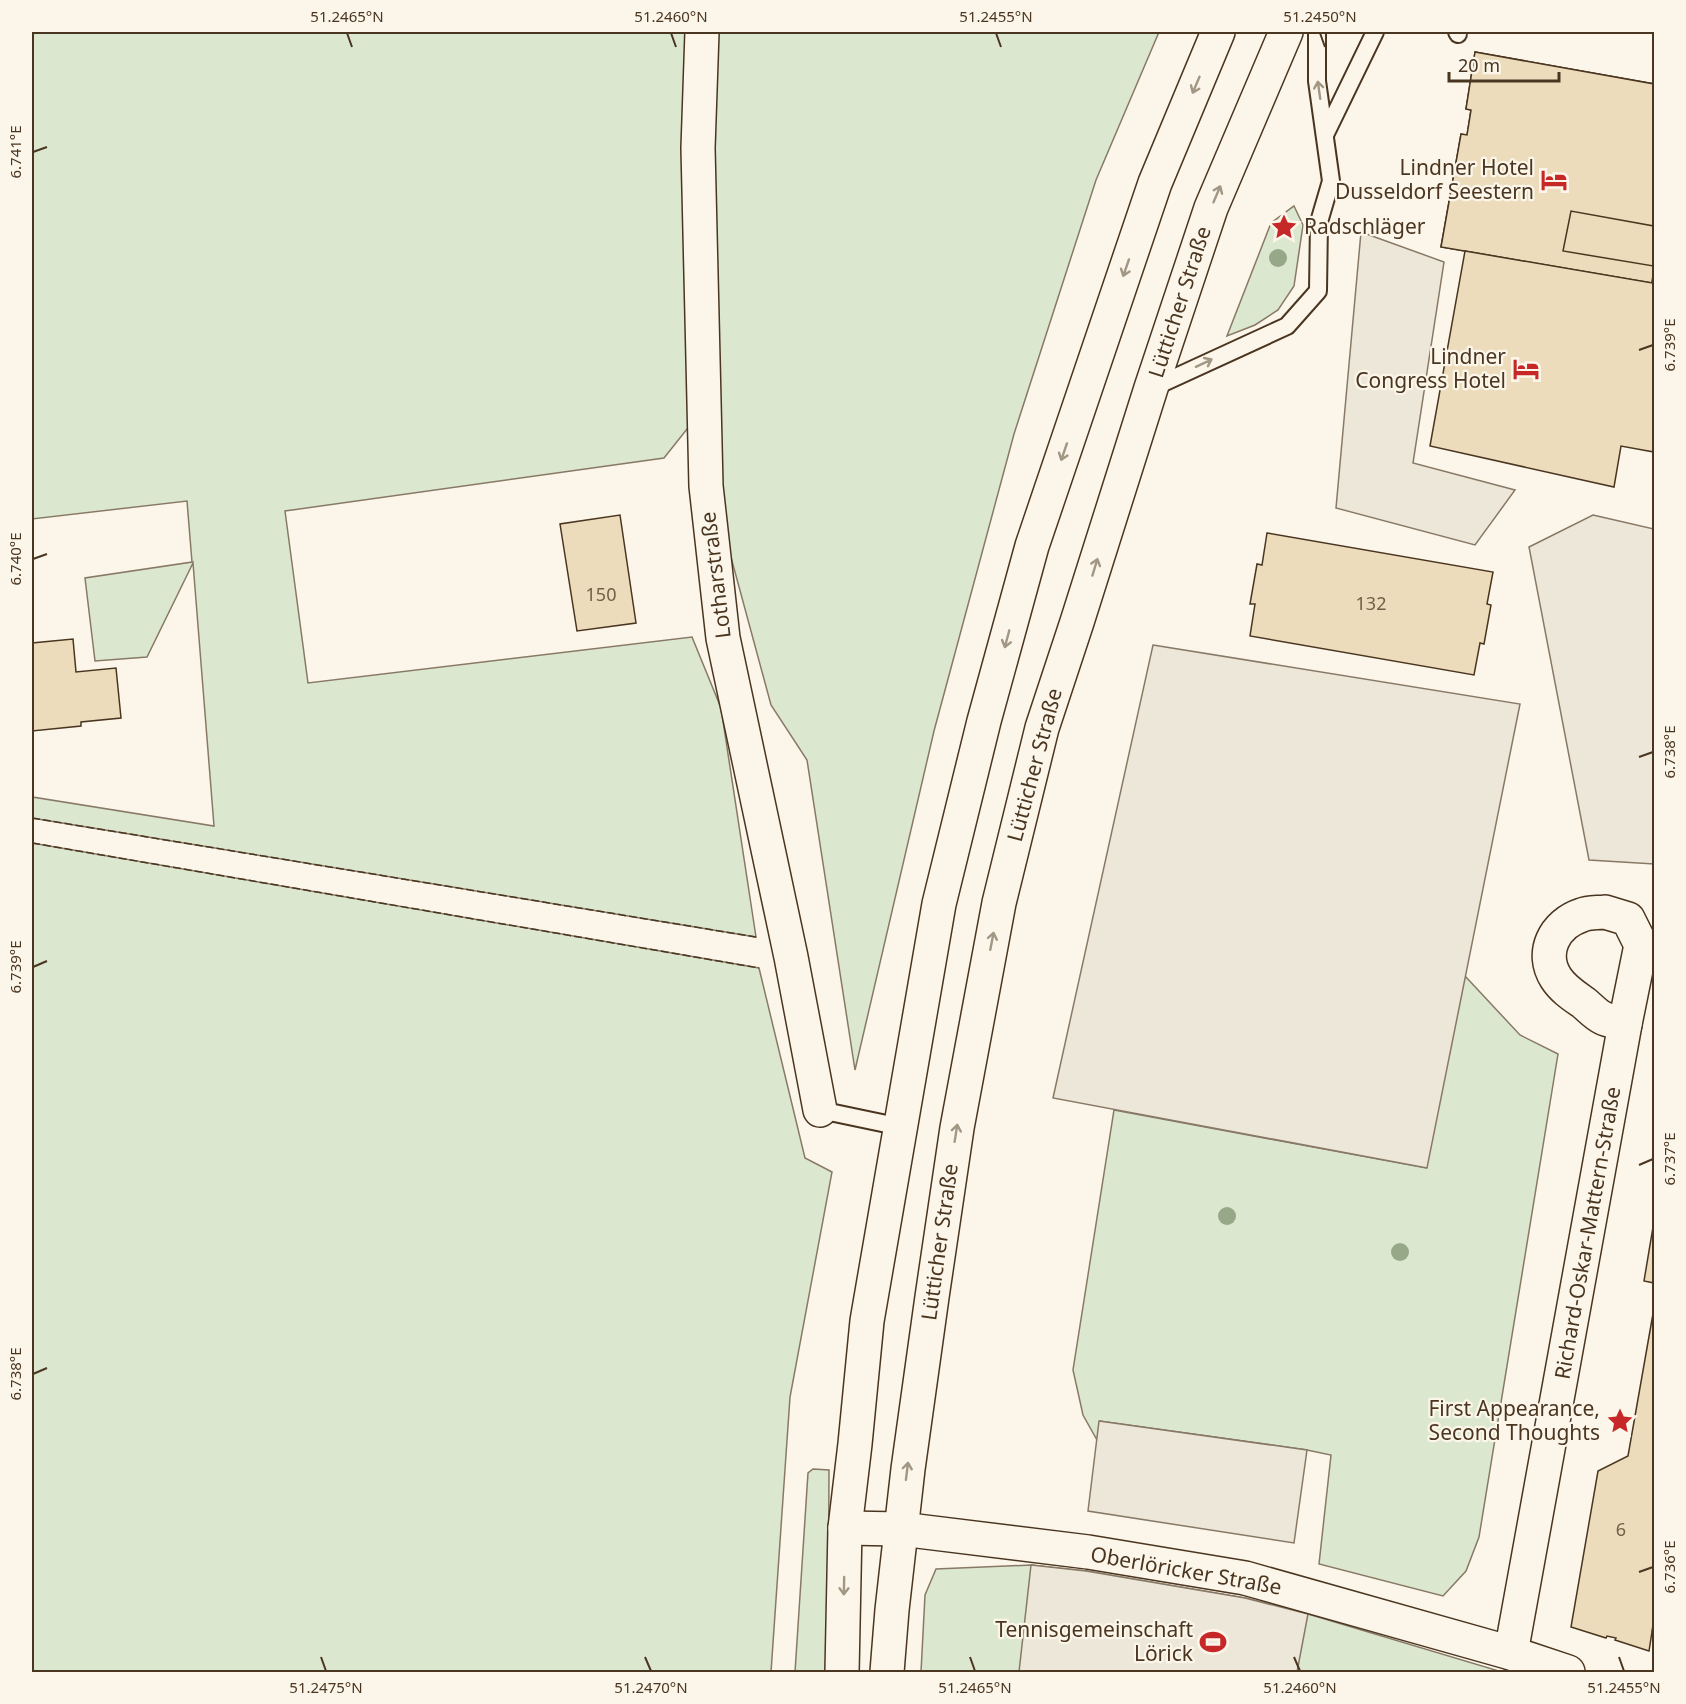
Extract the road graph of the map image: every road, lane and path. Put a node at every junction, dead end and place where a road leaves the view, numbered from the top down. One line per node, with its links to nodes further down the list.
1 (702, 32): 9 (main road, Lotharstraße)
2 (1218, 32): 10 (main road, one-way to 10)
3 (1286, 32): 7 (main road, Lütticher Straße, one-way to 3)
4 (1317, 32): 6 (lane, one-way to 4)
5 (1376, 32): 6 (lane)
6 (1325, 135): 7 (lane, one-way to 6)
7 (1151, 388): 12 (main road, Lütticher Straße, one-way to 7)
8 (1625, 1024): 13 (main road, Richard-Oskar-Mattern-Straße)
9 (820, 1110): 10 (lane)
10 (901, 1127): 11 (main road)
11 (845, 1528): 12 (main road, Oberlöricker Straße); 14 (main road, one-way to 14)
12 (901, 1530): 13 (main road, Oberlöricker Straße); 15 (main road)
13 (1510, 1653): 16 (main road, Oberlöricker Straße)
14 (842, 1672)
15 (887, 1672)
16 (1568, 1672)

